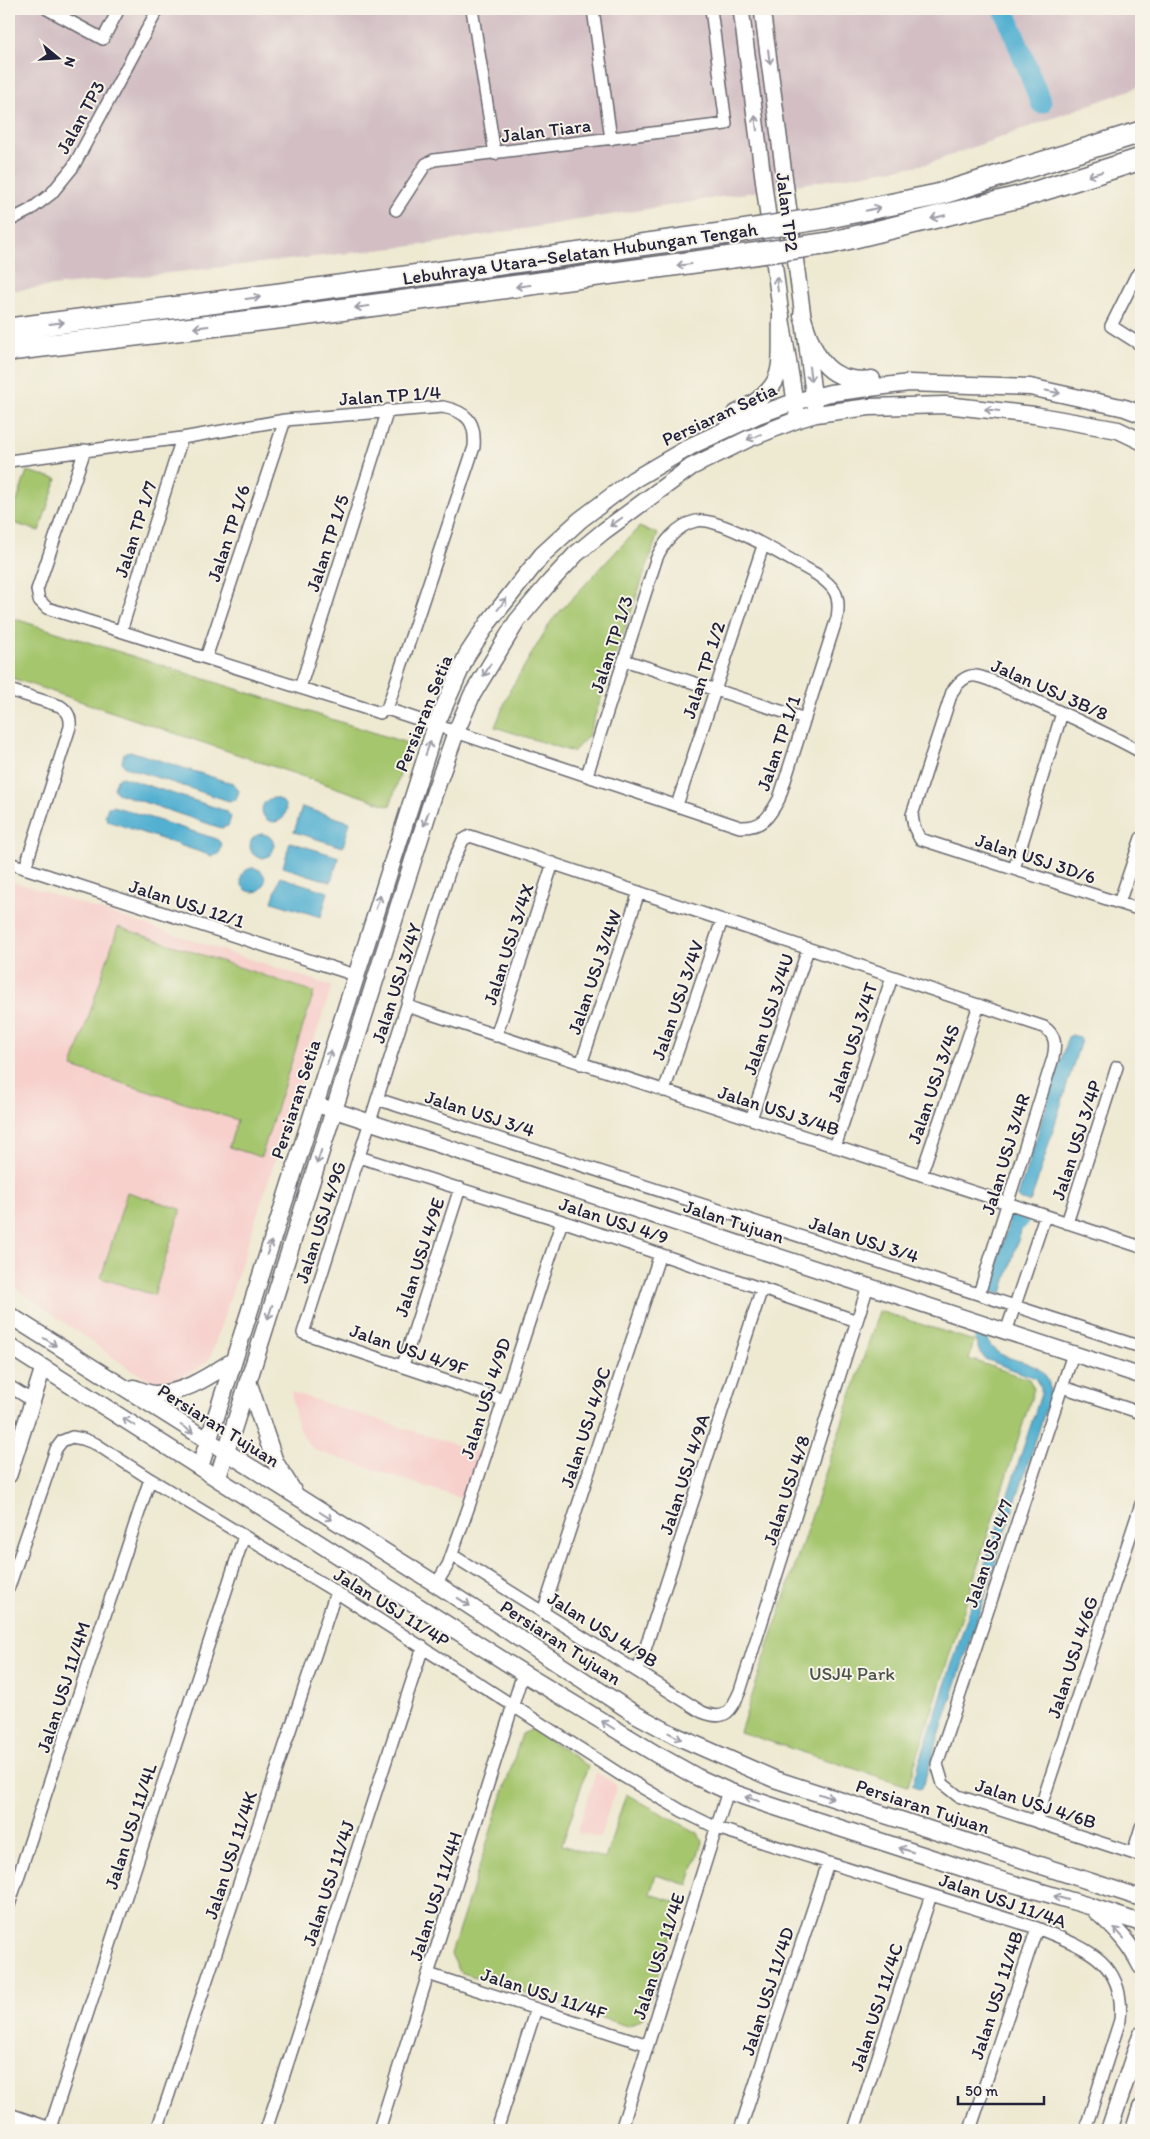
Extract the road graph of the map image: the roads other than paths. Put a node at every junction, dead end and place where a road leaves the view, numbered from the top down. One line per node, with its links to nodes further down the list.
1 (47, 9): 2 (street)
2 (119, 9)
3 (158, 9): 14 (street, Jalan TP3)
4 (472, 9): 11 (street)
5 (593, 9): 10 (street)
6 (711, 9): 10 (street, Jalan Tiara)
7 (741, 9): 16 (street, Jalan TP2, one-way to 7)
8 (762, 9): 17 (street, Jalan TP2, one-way to 17)
9 (1141, 132): 18 (highway, Lebuhraya Utara–Selatan Hubungan Tengah, one-way to 9, bridge)
10 (611, 139): 11 (street, Jalan Tiara)
11 (495, 154): 13 (street, Jalan Tiara)
12 (1141, 159): 20 (highway, Lebuhraya Utara–Selatan Hubungan Tengah, one-way to 20, bridge)
13 (396, 210)
14 (9, 221)
15 (1141, 272): 19 (street)
16 (781, 315): 23 (street, Jalan TP2); 33 (main road)
17 (802, 315): 21 (main road); 22 (street, Jalan TP2, one-way to 22)
18 (9, 329)
19 (1141, 344)
20 (9, 350)
21 (1030, 387): 22 (main road, Persiaran Setia); 26 (main road, Persiaran Setia, one-way to 26)
22 (813, 397): 23 (main road, Persiaran Setia); 25 (street, Jalan TP2)
23 (794, 402): 27 (street, Jalan TP2); 33 (main road, Persiaran Setia)
24 (388, 410): 28 (street, Jalan TP 1/4); 39 (street, Jalan TP 1/5); 42 (street, Jalan TP 1/4)
25 (816, 414): 27 (main road, Persiaran Setia); 30 (main road, Persiaran Setia, one-way to 25)
26 (1141, 414)
27 (799, 419): 46 (main road, Persiaran Setia, one-way to 46)
28 (285, 420): 29 (street, Jalan TP 1/4); 37 (street, Jalan TP 1/6)
29 (182, 438): 31 (street, Jalan TP 1/4); 36 (street, Jalan TP 1/7)
30 (1141, 441)
31 (85, 450): 32 (street, Jalan TP 1/4); 36 (street)
32 (9, 461)
33 (633, 480): 45 (main road, Persiaran Setia, one-way to 33)
34 (678, 530): 35 (street, Jalan TP 1/1); 38 (street, Jalan TP 1/3)
35 (764, 546): 40 (street, Jalan TP 1/2); 44 (street, Jalan TP 1/1)
36 (121, 631): 37 (street)
37 (206, 658): 39 (street)
38 (624, 660): 40 (street); 48 (street, Jalan TP 1/3)
39 (300, 688): 42 (street)
40 (715, 689): 44 (street); 49 (street, Jalan TP 1/2)
41 (9, 690): 54 (street)
42 (387, 709): 45 (street)
43 (1062, 713): 47 (street, Jalan USJ 3B/8); 51 (street, Jalan USJ 3B/8); 55 (street)
44 (805, 719): 49 (street, Jalan TP 1/1)
45 (436, 725): 46 (street, Jalan TP 1/1); 62 (main road, Persiaran Setia, one-way to 45)
46 (456, 732): 48 (street, Jalan TP 1/1); 61 (main road, Persiaran Setia, one-way to 61)
47 (1141, 752)
48 (587, 776): 49 (street, Jalan TP 1/1)
49 (677, 806)
50 (1141, 838): 57 (street)
51 (920, 839): 55 (street, Jalan USJ 3D/6)
52 (553, 862): 56 (street); 65 (street, Jalan USJ 3/4Y); 66 (street, Jalan USJ 3/4X)
53 (9, 863): 54 (street, Jalan USJ 12/1)
54 (25, 868): 62 (street, Jalan USJ 12/1)
55 (1014, 869): 57 (street, Jalan USJ 3D/6)
56 (639, 892): 59 (street); 67 (street, Jalan USJ 3/4W)
57 (1119, 903): 58 (street, Jalan USJ 3D/6)
58 (1141, 910)
59 (722, 920): 60 (street); 69 (street, Jalan USJ 3/4V)
60 (808, 949): 63 (street); 73 (street, Jalan USJ 3/4U)
61 (378, 972): 62 (main road); 72 (main road, Persiaran Setia)
62 (355, 975): 71 (main road, Persiaran Setia, one-way to 62)
63 (892, 977): 64 (street); 75 (street, Jalan USJ 3/4T)
64 (979, 1005): 77 (street, Jalan USJ 3/4S); 79 (street, Jalan USJ 3/4R)
65 (407, 1006): 66 (street, Jalan USJ 3/4B); 70 (street, Jalan USJ 3/4Y)
66 (496, 1036): 67 (street, Jalan USJ 3/4B)
67 (581, 1064): 69 (street, Jalan USJ 3/4B)
68 (1117, 1067): 82 (street, Jalan USJ 3/4P)
69 (664, 1091): 73 (street, Jalan USJ 3/4B)
70 (378, 1098): 74 (street, Jalan USJ 3/4Y); 87 (street, Jalan USJ 3/4)
71 (314, 1104): 72 (street, Jalan Tujuan); 96 (main road, Persiaran Setia, one-way to 71)
72 (334, 1110): 74 (street, Jalan Tujuan); 100 (main road, Persiaran Setia, one-way to 100)
73 (751, 1119): 75 (street, Jalan USJ 3/4B)
74 (370, 1122): 76 (street, Jalan USJ 4/9G); 85 (street, Jalan Tujuan)
75 (835, 1147): 77 (street, Jalan USJ 3/4B)
76 (359, 1156): 78 (street, Jalan USJ 4/9); 92 (street, Jalan USJ 4/9G)
77 (920, 1175): 79 (street, Jalan USJ 3/4B)
78 (460, 1188): 81 (street, Jalan USJ 4/9); 97 (street, Jalan USJ 4/9E)
79 (1008, 1204): 80 (street, Jalan USJ 3/4B); 87 (street, Jalan USJ 3/4R)
80 (1044, 1216): 82 (street, Jalan USJ 3/4B); 88 (street)
81 (562, 1221): 84 (street, Jalan USJ 4/9); 104 (street, Jalan USJ 4/9D)
82 (1067, 1223): 83 (street, Jalan USJ 3/4B)
83 (1141, 1247)
84 (660, 1254): 86 (street, Jalan USJ 4/9); 120 (street, Jalan USJ 4/9C)
85 (868, 1286): 90 (street, Jalan USJ 4/8); 91 (street, Jalan Tujuan)
86 (762, 1288): 90 (street, Jalan USJ 4/9); 122 (street, Jalan USJ 4/9A)
87 (979, 1294): 88 (street, Jalan USJ 3/4)
88 (1015, 1306): 91 (street); 94 (street, Jalan USJ 3/4)
89 (9, 1316): 101 (main road, Persiaran Tujuan, one-way to 101)
90 (857, 1321): 124 (street, Jalan USJ 4/8)
91 (1006, 1332): 95 (street, Jalan Tujuan)
92 (303, 1333): 97 (street, Jalan USJ 4/9F)
93 (9, 1346): 98 (main road)
94 (1141, 1347)
95 (1073, 1354): 99 (street, Jalan Tujuan); 103 (street, Jalan USJ 4/7)
96 (233, 1361): 101 (main road); 107 (main road, Persiaran Setia)
97 (403, 1365): 104 (street, Jalan USJ 4/9F)
98 (43, 1368): 105 (street); 109 (main road, one-way to 98)
99 (1141, 1376)
100 (248, 1381): 108 (main road, Persiaran Setia); 113 (main road)
101 (115, 1383): 107 (main road, Persiaran Tujuan, one-way to 107)
102 (9, 1386): 105 (street)
103 (1063, 1387): 106 (street); 126 (street, Jalan USJ 4/7)
104 (503, 1400): 116 (street, Jalan USJ 4/9D)
105 (33, 1401): 110 (street)
106 (1141, 1413)
107 (207, 1442): 108 (main road, Persiaran Tujuan); 109 (main road, Persiaran Setia)
108 (226, 1453): 111 (main road, Persiaran Setia); 113 (main road, Persiaran Tujuan)
109 (200, 1467): 111 (main road)
110 (9, 1475)
111 (218, 1478): 123 (main road)
112 (150, 1479): 115 (street, Jalan USJ 11/4P); 118 (street, Jalan USJ 11/4P); 135 (street, Jalan USJ 11/4M)
113 (297, 1498): 117 (main road, Persiaran Tujuan, one-way to 117)
114 (1141, 1504): 128 (street, Jalan USJ 4/6G)
115 (244, 1536): 119 (street, Jalan USJ 11/4P); 146 (street, Jalan USJ 11/4L)
116 (452, 1555): 117 (street, Jalan USJ 4/9D); 120 (street, Jalan USJ 4/9B)
117 (436, 1584): 134 (main road, Persiaran Tujuan, one-way to 134)
118 (9, 1587)
119 (336, 1592): 121 (street, Jalan USJ 11/4P); 147 (street, Jalan USJ 11/4K)
120 (543, 1612): 122 (street, Jalan USJ 4/9B)
121 (423, 1647): 125 (street, Jalan USJ 11/4P); 148 (street, Jalan USJ 11/4J)
122 (638, 1671): 124 (street, Jalan USJ 4/9B)
123 (524, 1673): 125 (street, Jalan USJ 11/4H); 127 (main road, one-way to 123)
124 (735, 1703)
125 (513, 1705): 130 (street, Jalan USJ 11/4P); 140 (street, Jalan USJ 11/4H)
126 (937, 1764): 128 (street, Jalan USJ 4/6B)
127 (728, 1792): 130 (street, Jalan USJ 11/4E); 136 (main road, one-way to 127)
128 (1036, 1821): 131 (street, Jalan USJ 4/6B)
129 (1141, 1827): 131 (street)
130 (717, 1828): 132 (street, Jalan USJ 11/4A); 143 (street, Jalan USJ 11/4E)
131 (1137, 1854)
132 (828, 1863): 133 (street, Jalan USJ 11/4A); 152 (street, Jalan USJ 11/4D)
133 (932, 1895): 138 (street, Jalan USJ 11/4A); 153 (street, Jalan USJ 11/4C)
134 (1141, 1898)
135 (9, 1905)
136 (1090, 1906): 137 (main road); 139 (main road, one-way to 136)
137 (1141, 1923)
138 (1037, 1928): 154 (street, Jalan USJ 11/4B); 155 (street, Jalan USJ 11/4A)
139 (1141, 1966)
140 (428, 1974): 141 (street, Jalan USJ 11/4F); 149 (street, Jalan USJ 11/4H)
141 (536, 2009): 143 (street, Jalan USJ 11/4F); 150 (street)
142 (1141, 2035): 156 (main road)
143 (648, 2045): 151 (street, Jalan USJ 11/4E)
144 (1141, 2108): 157 (main road)
145 (9, 2114): 146 (street)
146 (54, 2129)
147 (157, 2130)
148 (266, 2130)
149 (379, 2130)
150 (496, 2130)
151 (621, 2130)
152 (740, 2130)
153 (854, 2130)
154 (970, 2130)
155 (1085, 2130)
156 (1109, 2130)
157 (1134, 2130)

